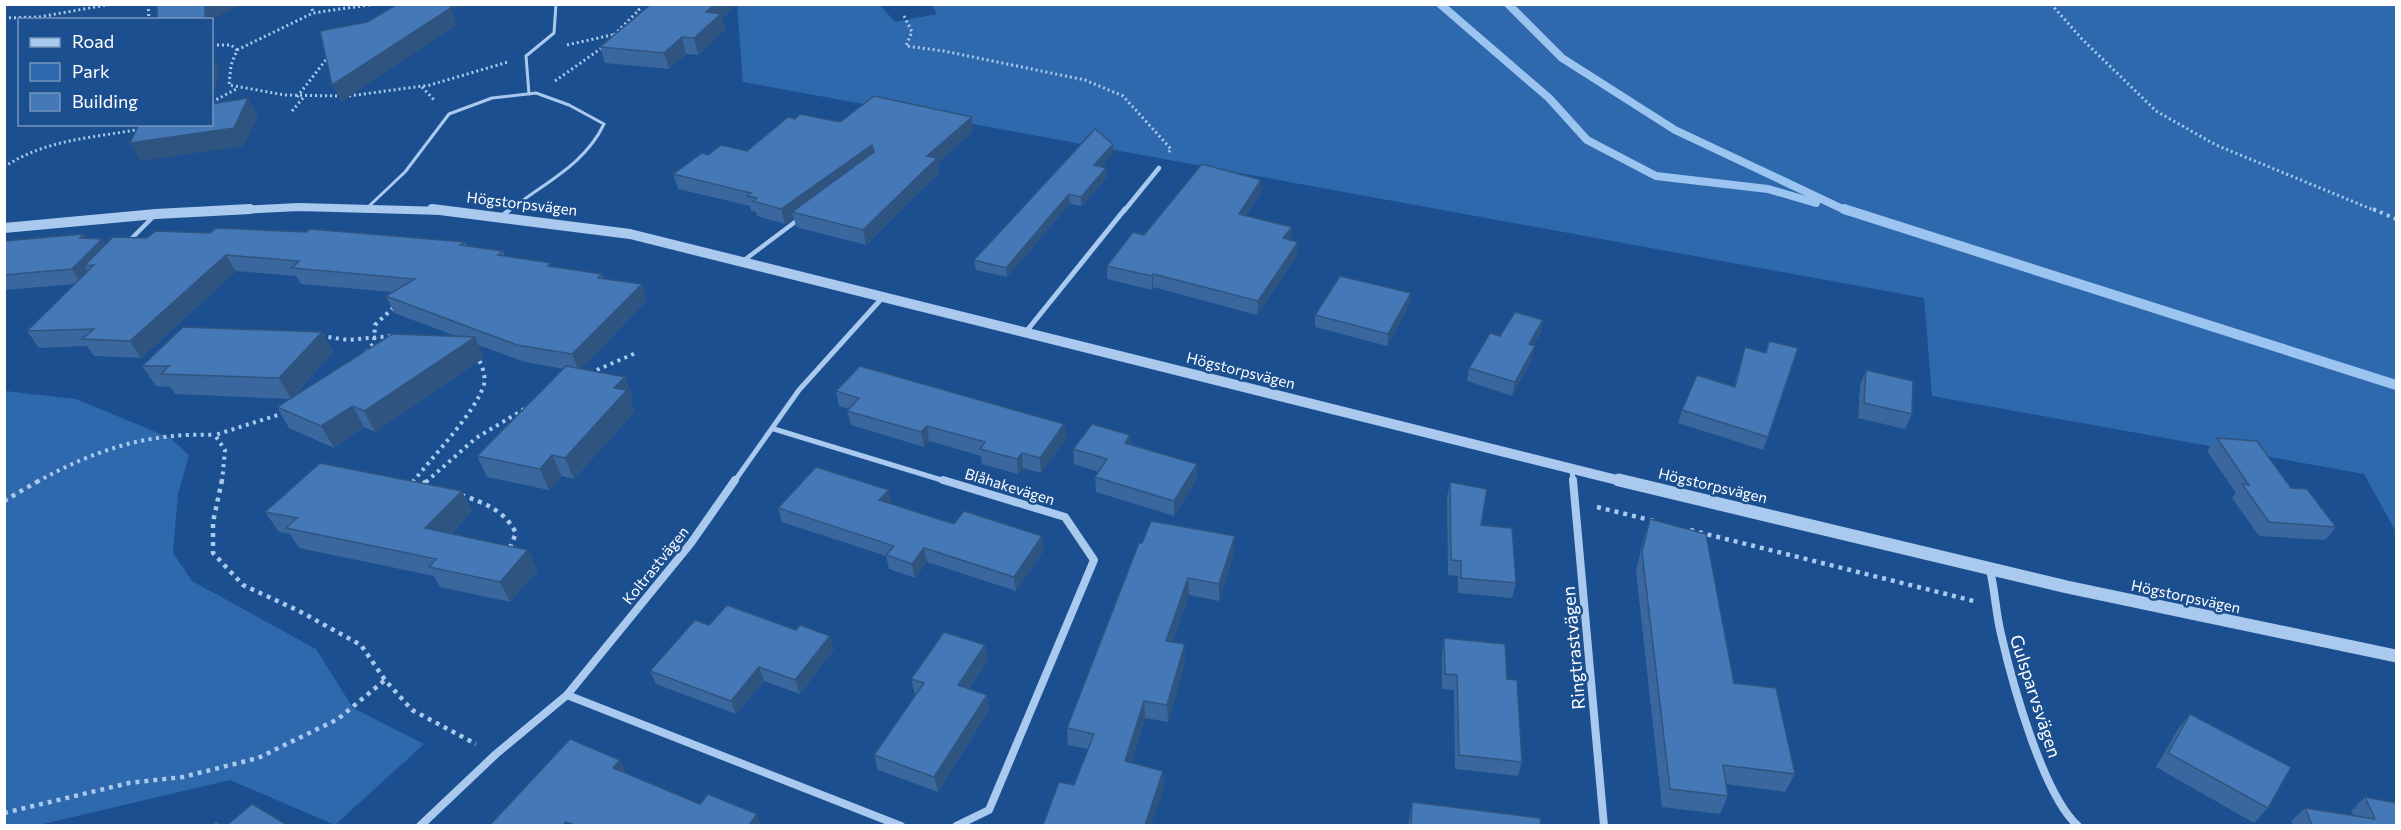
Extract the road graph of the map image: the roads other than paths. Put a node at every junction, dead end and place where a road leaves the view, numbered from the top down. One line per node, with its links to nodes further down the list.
1 (556, 4): 2 (lane)
2 (529, 94): 4 (lane); 7 (lane)
3 (1159, 168): 12 (street)
4 (366, 208): 6 (street, Högstorpsvägen); 7 (street, Högstorpsvägen)
5 (809, 212): 10 (lane)
6 (156, 214): 8 (street, Högstorpsvägen); 9 (lane)
7 (501, 217): 10 (street, Högstorpsvägen)
8 (4, 228)
9 (128, 243)
10 (743, 261): 11 (street, Högstorpsvägen)
11 (884, 297): 12 (street, Högstorpsvägen); 13 (street, Koltrastvägen)
12 (1024, 333): 14 (street, Högstorpsvägen)
13 (774, 429): 17 (street, Koltrastvägen); 20 (street, Blåhakevägen)
14 (1572, 469): 15 (street, Högstorpsvägen); 21 (street, Ringtrastvägen)
15 (1989, 567): 16 (street, Högstorpsvägen); 22 (street, Gulsparvsvägen)
16 (2397, 656)
17 (567, 694): 18 (street, Koltrastvägen); 19 (street)
18 (420, 825)
19 (901, 825)
20 (956, 825)
21 (1604, 825)
22 (2078, 825)

